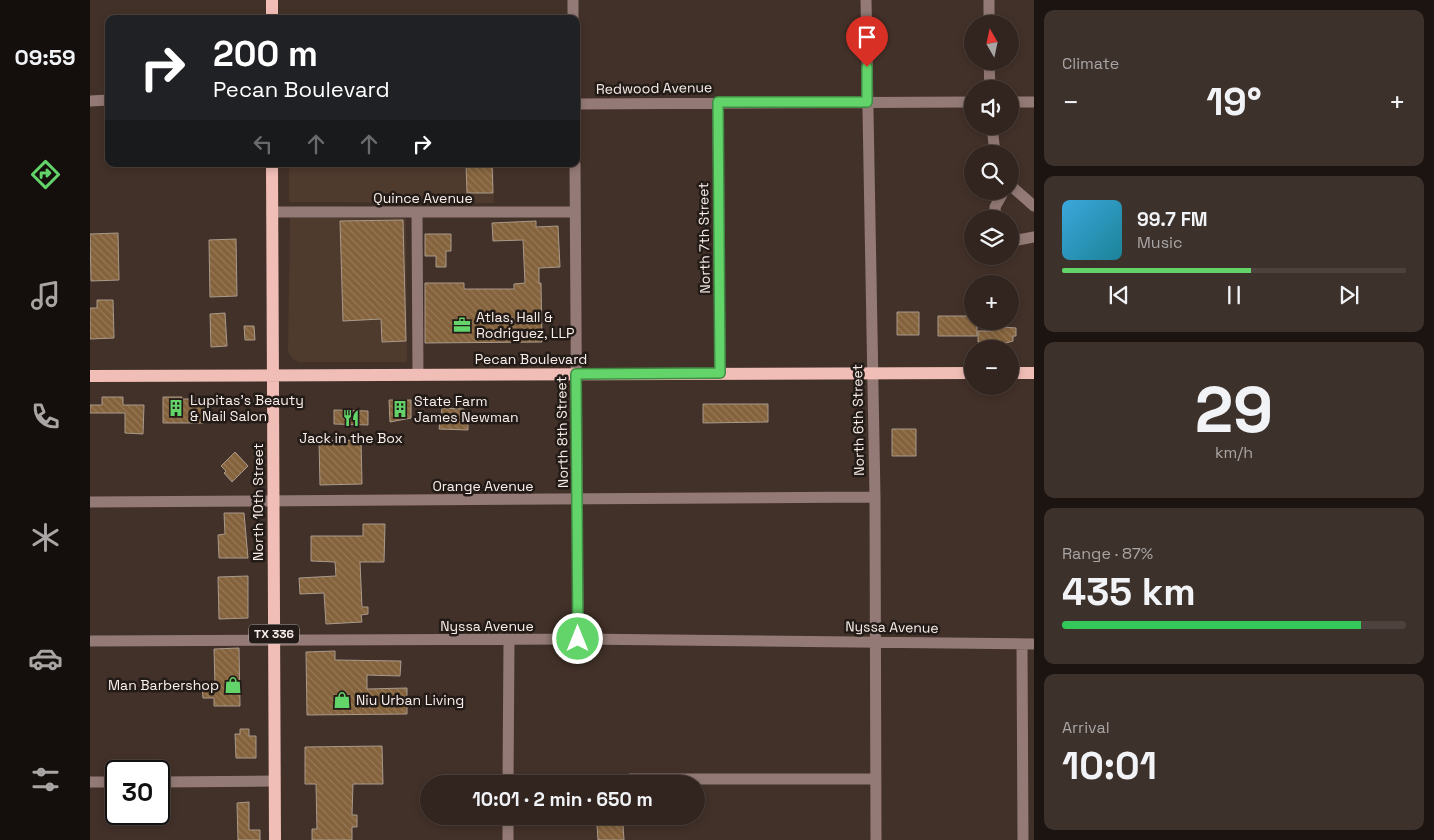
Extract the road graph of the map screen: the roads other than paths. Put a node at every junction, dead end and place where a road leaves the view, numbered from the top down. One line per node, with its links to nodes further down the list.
1 (272, 0): 5 (main road)
2 (573, 0): 6 (street)
3 (866, 0): 11 (street, North 6th Street)
4 (989, 0): 7 (street)
5 (272, 15)
6 (574, 15)
7 (989, 15)
8 (105, 100): 9 (street)
9 (90, 101)
10 (718, 102): 11 (street, Redwood Avenue); 15 (street, Redwood Avenue); 25 (street, North 7th Street)
11 (867, 102): 12 (street, Redwood Avenue); 29 (street, North 6th Street)
12 (964, 102)
13 (1019, 102): 14 (street)
14 (1034, 102)
15 (580, 104)
16 (272, 167): 20 (main road, North 10th Street / TX 336)
17 (575, 167): 21 (street, North 8th Street)
18 (1019, 193): 19 (street)
19 (1034, 206)
20 (272, 212): 22 (street, Quince Avenue); 33 (main road, North 10th Street / TX 336)
21 (574, 212): 22 (street, Quince Avenue); 28 (street, North 8th Street)
22 (417, 213): 31 (street)
23 (1034, 237): 24 (street)
24 (1019, 240)
25 (720, 373): 28 (main road, Pecan Boulevard); 29 (main road, Pecan Boulevard)
26 (1019, 373): 27 (main road)
27 (1034, 373)
28 (576, 374): 31 (main road, Pecan Boulevard); 35 (street, North 8th Street)
29 (872, 374): 30 (main road, Pecan Boulevard); 34 (street, North 6th Street)
30 (964, 374)
31 (418, 375): 33 (main road, Pecan Boulevard)
32 (90, 376): 33 (main road, Pecan Boulevard)
33 (273, 377): 36 (main road, North 10th Street / TX 336)
34 (875, 497): 35 (street, Orange Avenue); 41 (street, North 6th Street)
35 (577, 500): 36 (street, Orange Avenue); 38 (street, North 8th Street)
36 (273, 501): 37 (street, Orange Avenue); 39 (main road, North 10th Street / TX 336)
37 (90, 502)
38 (578, 639): 40 (street, Nyssa Avenue); 41 (street, Nyssa Avenue)
39 (274, 641): 40 (street, Nyssa Avenue); 42 (street, Nyssa Avenue); 47 (main road, North 10th Street / TX 336)
40 (509, 641): 44 (street)
41 (876, 641): 43 (street, Nyssa Avenue); 46 (street, North 6th Street)
42 (90, 642)
43 (1028, 644): 55 (street)
44 (508, 775)
45 (705, 779): 46 (street)
46 (875, 779): 54 (street, North 6th Street)
47 (274, 781): 50 (street); 52 (main road, North 10th Street / TX 336)
48 (90, 782): 49 (street)
49 (105, 782)
50 (170, 782)
51 (508, 825): 53 (street)
52 (274, 840)
53 (508, 840)
54 (876, 840)
55 (1022, 840)

